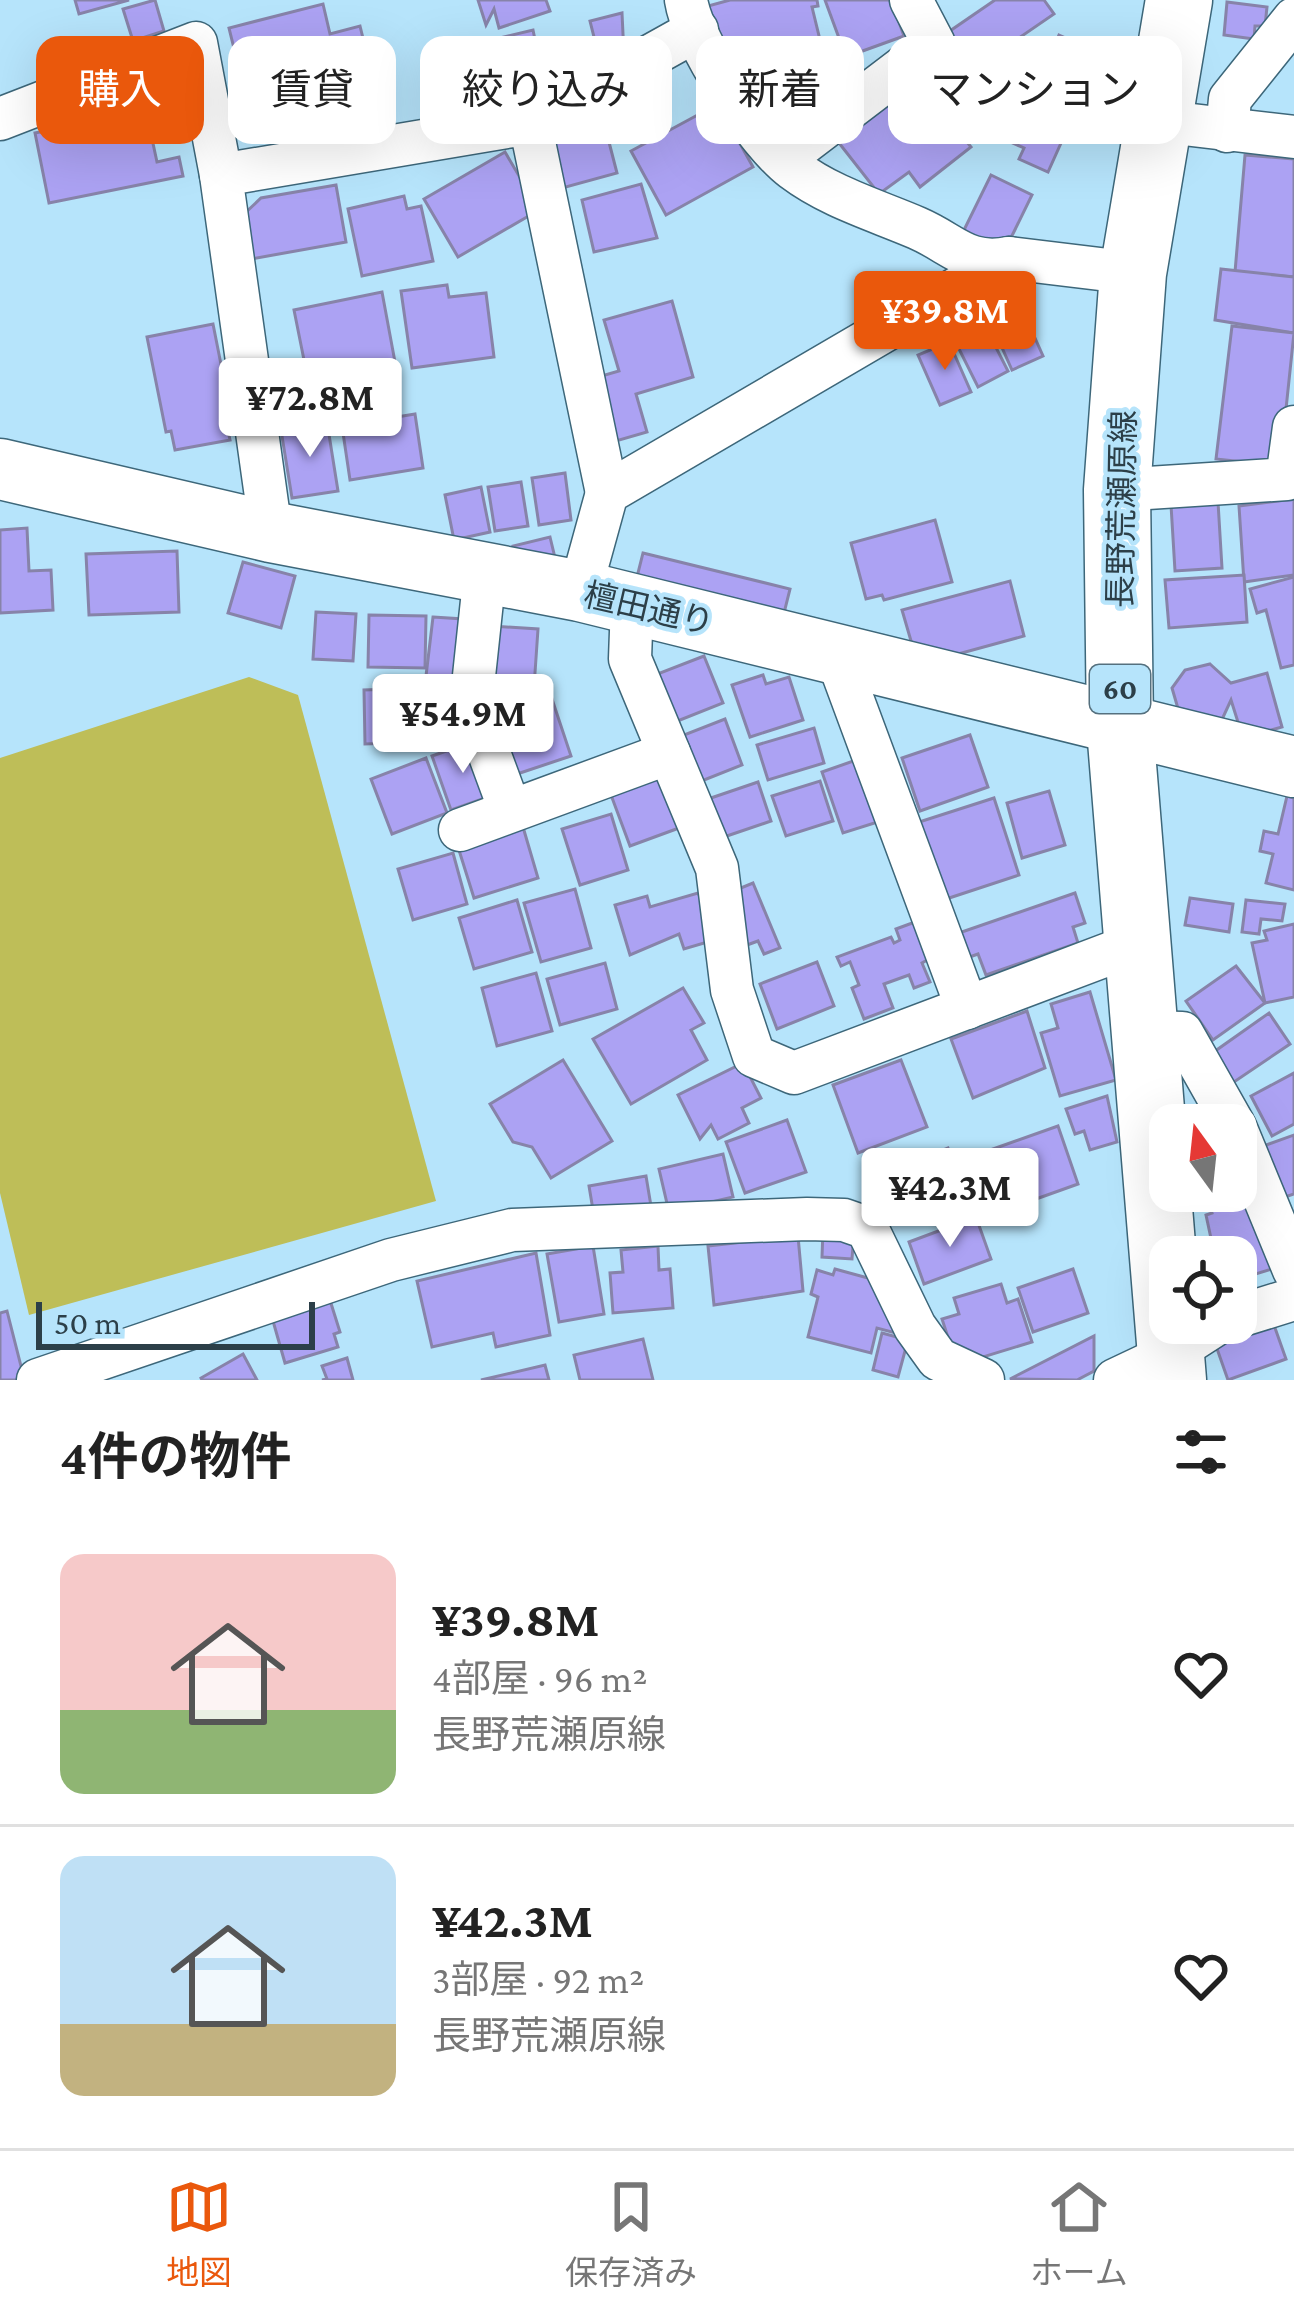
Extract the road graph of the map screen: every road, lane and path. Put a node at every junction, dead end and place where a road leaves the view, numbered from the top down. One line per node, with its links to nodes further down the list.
1 (910, 0): 14 (street)
2 (1180, 0): 6 (main road, 長野荒瀬原線 / 60)
3 (692, 15): 5 (street); 14 (street)
4 (1294, 19): 9 (street)
5 (660, 36)
6 (1173, 36)
7 (0, 119): 15 (street)
8 (1182, 124): 9 (street)
9 (1227, 131): 10 (street)
10 (1294, 137)
11 (420, 142): 15 (street)
12 (534, 144): 21 (street)
13 (1154, 144): 17 (main road, 長野荒瀬原線 / 60)
14 (783, 159): 16 (street)
15 (220, 176): 22 (street)
16 (1009, 258): 17 (street); 21 (street)
17 (1132, 273): 20 (main road, 長野荒瀬原線 / 60)
18 (1294, 427): 20 (street)
19 (4, 477): 22 (street, 檀田通り)
20 (1117, 490): 26 (main road, 長野荒瀬原線 / 60)
21 (607, 493): 24 (street)
22 (271, 532): 23 (street, 檀田通り)
23 (484, 573): 24 (street, 檀田通り); 29 (street)
24 (606, 597): 25 (street, 檀田通り); 27 (street)
25 (835, 652): 26 (street, 檀田通り); 32 (street)
26 (1120, 728): 28 (street, 檀田通り); 31 (main road, 長野荒瀬原線 / 60)
27 (669, 753): 29 (street); 32 (street)
28 (1294, 767)
29 (510, 810): 30 (street)
30 (460, 830)
31 (1138, 944): 32 (street); 33 (main road, 長野荒瀬原線 / 60)
32 (967, 1008)
33 (1145, 1032): 34 (street); 39 (main road, 長野荒瀬原線 / 60)
34 (1222, 1104)
35 (1257, 1180): 36 (street)
36 (1294, 1270)
37 (1294, 1299): 38 (street)
38 (1257, 1310)
39 (1169, 1359)
40 (38, 1380): 41 (street)
41 (983, 1380)

